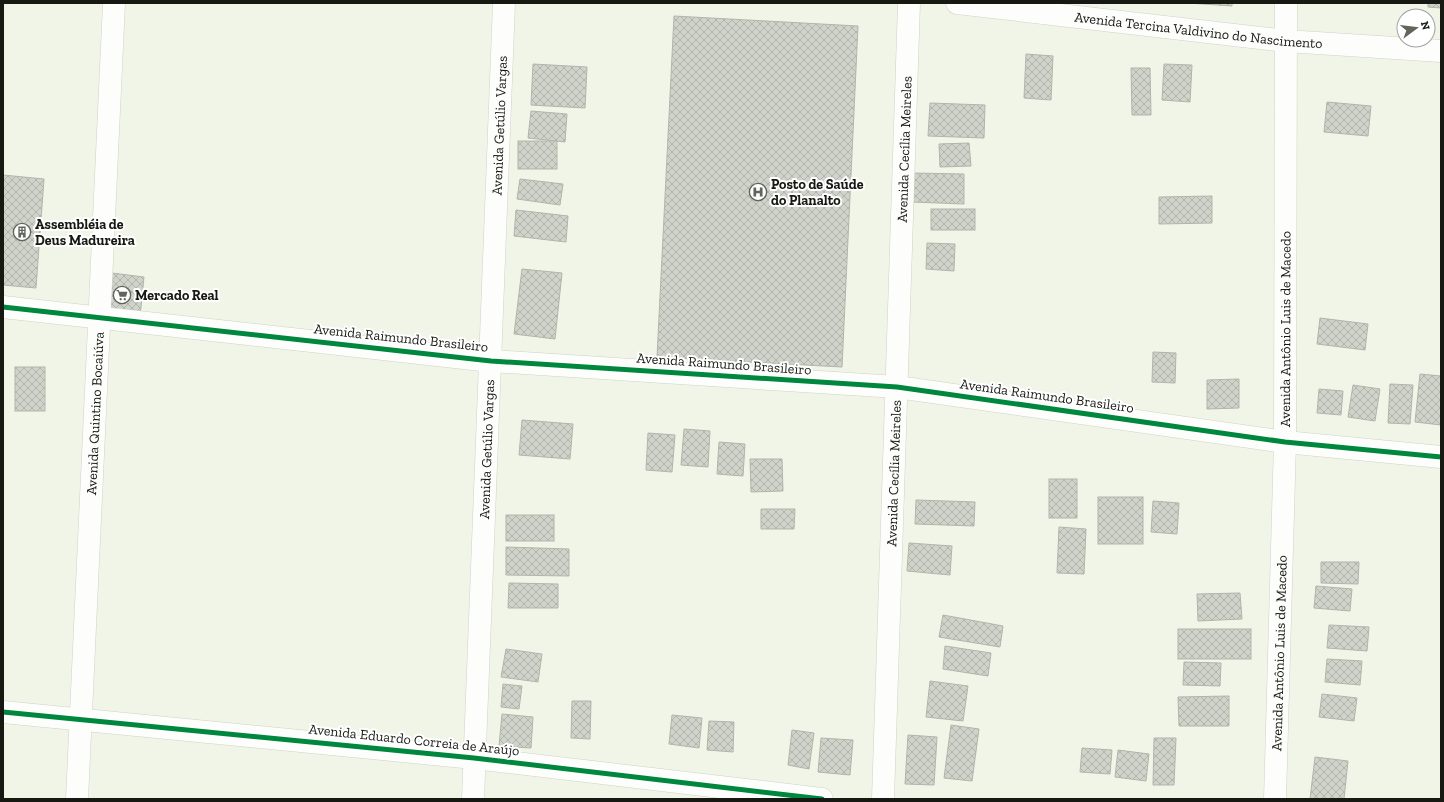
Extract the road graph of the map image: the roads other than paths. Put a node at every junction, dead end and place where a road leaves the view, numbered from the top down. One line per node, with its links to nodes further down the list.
1 (114, 3): 9 (street, Avenida Quintino Bocaiúva)
2 (504, 3): 10 (street, Avenida Getúlio Vargas)
3 (909, 3): 11 (street, Avenida Cecília Meireles)
4 (957, 3): 6 (street, Avenida Tercina Valdivino do Nascimento)
5 (1286, 3): 6 (street, Avenida Antônio Luis de Macedo)
6 (1286, 41): 7 (street, Avenida Tercina Valdivino do Nascimento); 12 (street, Avenida Antônio Luis de Macedo)
7 (1441, 51)
8 (3, 308): 9 (street, Avenida Raimundo Brasileiro)
9 (98, 317): 10 (street, Avenida Raimundo Brasileiro); 15 (street, Avenida Quintino Bocaiúva)
10 (491, 360): 11 (street, Avenida Raimundo Brasileiro); 16 (street, Avenida Getúlio Vargas)
11 (897, 387): 12 (street, Avenida Raimundo Brasileiro); 20 (street, Avenida Cecília Meireles)
12 (1285, 442): 13 (street, Avenida Raimundo Brasileiro); 21 (street, Avenida Antônio Luis de Macedo)
13 (1441, 457)
14 (3, 712): 15 (street, Avenida Eduardo Correia de Araújo)
15 (82, 718): 16 (street, Avenida Eduardo Correia de Araújo); 17 (street, Avenida Quintino Bocaiúva)
16 (474, 758): 18 (street, Avenida Getúlio Vargas); 19 (street, Avenida Eduardo Correia de Araújo)
17 (77, 799)
18 (473, 799)
19 (822, 799)
20 (883, 799)
21 (1275, 799)

